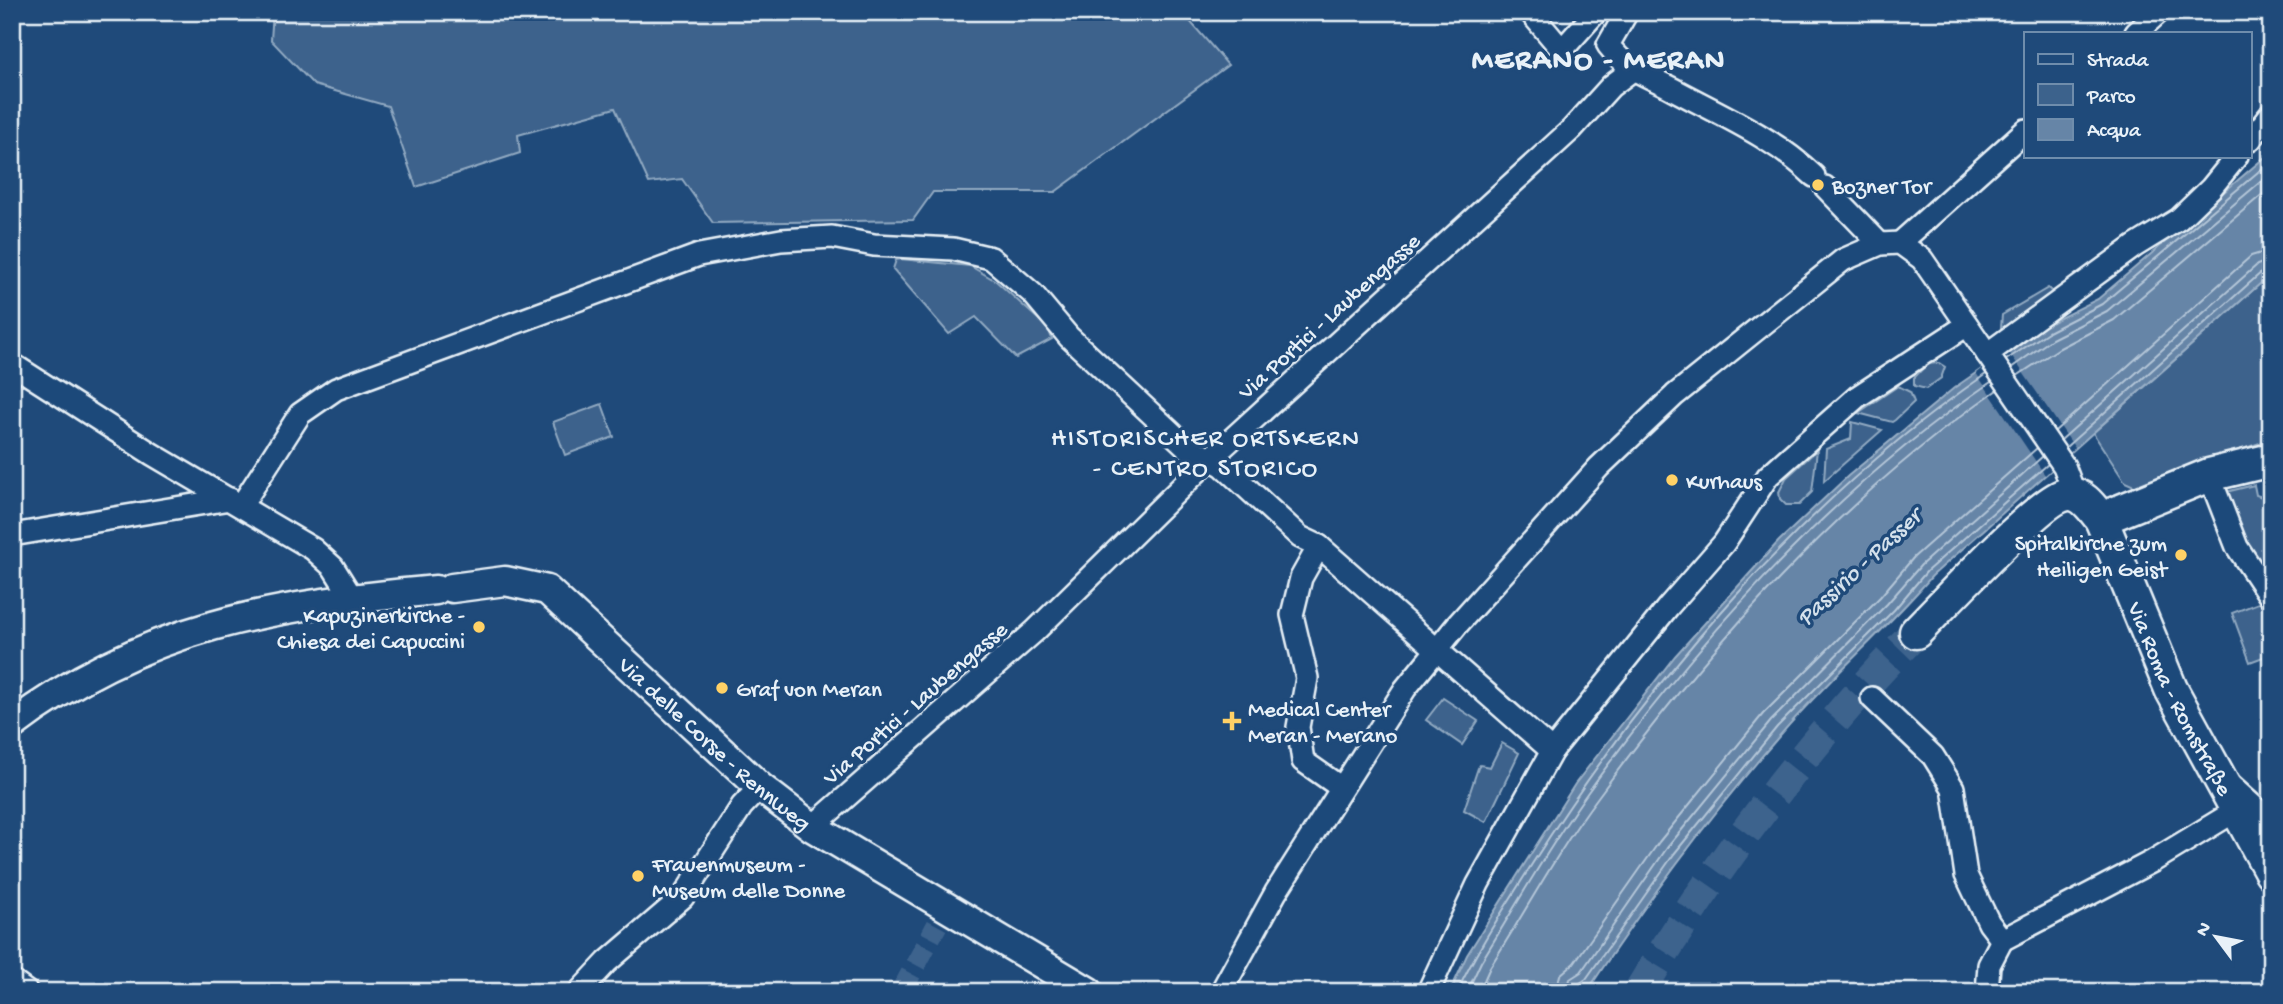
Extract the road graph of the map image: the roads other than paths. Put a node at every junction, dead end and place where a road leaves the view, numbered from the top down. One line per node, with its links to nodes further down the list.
1 (1530, 12): 2 (street)
2 (1596, 12)
3 (1627, 12): 6 (street)
4 (2159, 12): 5 (street)
5 (2137, 32)
6 (1631, 71): 11 (street); 15 (street, Via Portici - Laubengasse)
7 (2271, 114): 9 (street)
8 (2024, 132): 11 (street)
9 (2252, 138)
10 (2235, 158): 13 (street)
11 (1890, 244): 12 (street); 26 (street)
12 (1967, 325): 13 (street); 29 (street)
13 (1989, 358): 17 (street)
14 (12, 364): 19 (street)
15 (1210, 459): 19 (street); 22 (street); 35 (street, Via Portici - Laubengasse)
16 (2271, 460): 18 (main road)
17 (2067, 475): 20 (main road); 25 (main road)
18 (2209, 475): 20 (main road); 23 (street)
19 (236, 503): 21 (street); 24 (street)
20 (2101, 519): 30 (main road, Via Roma - Romstraße)
21 (12, 535)
22 (1319, 546): 26 (street); 32 (street)
23 (2271, 598)
24 (353, 599): 28 (main road, Via delle Corse - Rennweg); 31 (main road, Via delle Corse - Rennweg)
25 (1916, 632)
26 (1437, 650): 29 (street); 32 (street)
27 (1872, 698): 37 (street)
28 (12, 725)
29 (1552, 751): 41 (street)
30 (2217, 774): 33 (main road, Via Roma - Romstraße); 34 (street)
31 (760, 787): 35 (main road, Via delle Corse - Rennweg); 38 (street)
32 (1340, 788): 40 (street)
33 (2237, 810): 36 (main road, Via Roma - Romstraße); 37 (street)
34 (2271, 822)
35 (812, 827): 39 (main road, Via delle Corse - Rennweg)
36 (2271, 872)
37 (2002, 940): 42 (street)
38 (579, 992)
39 (1089, 992)
40 (1222, 992)
41 (1428, 992)
42 (1987, 992)

